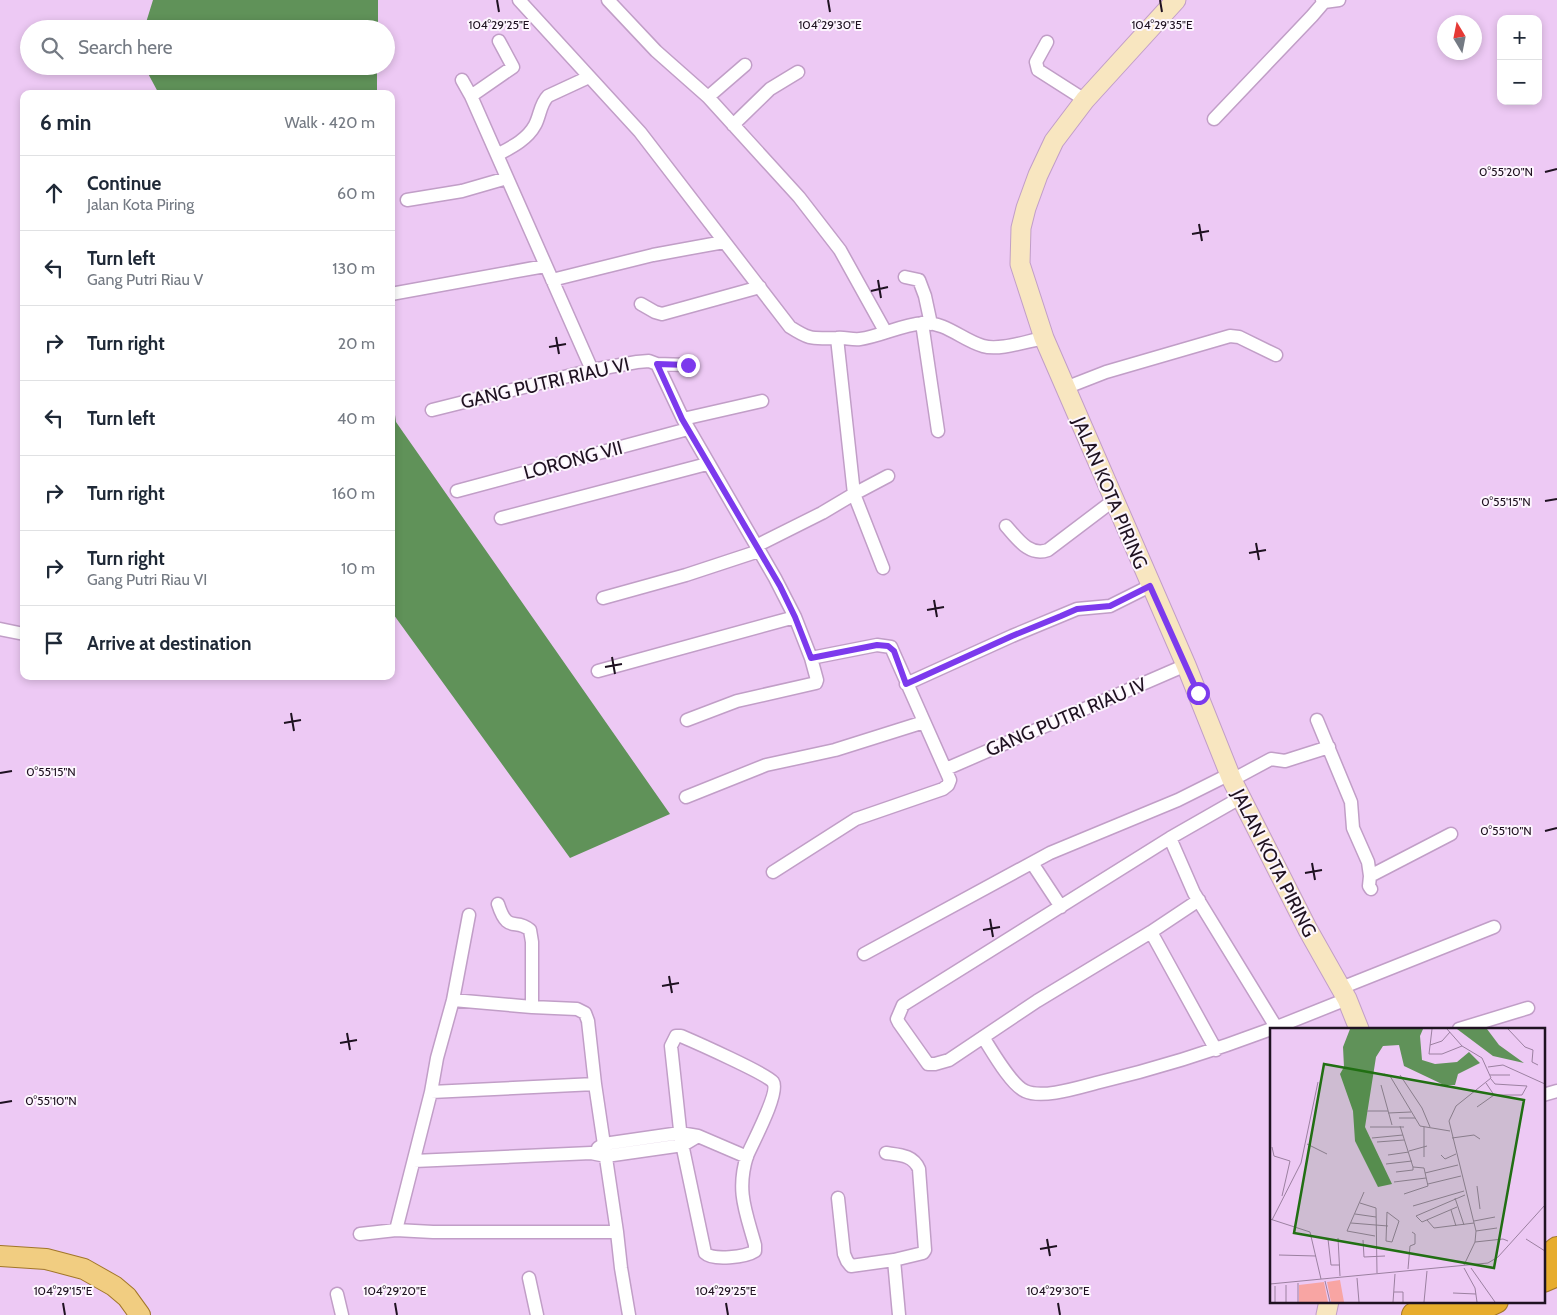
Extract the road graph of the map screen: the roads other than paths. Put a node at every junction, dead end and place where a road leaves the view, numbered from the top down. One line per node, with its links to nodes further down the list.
1 (519, 0): 10 (street)
2 (608, 0): 13 (street)
3 (1176, 0): 14 (street, JALAN KOTA PIRING)
4 (1339, 0): 5 (street)
5 (1323, 1): 15 (street)
6 (498, 41): 12 (street)
7 (1047, 42): 14 (street)
8 (745, 65): 13 (street)
9 (798, 72): 16 (street)
10 (589, 77): 17 (street); 20 (street)
11 (462, 80): 12 (street)
12 (471, 96): 17 (street)
13 (708, 98): 16 (street)
14 (1085, 100): 30 (street, JALAN KOTA PIRING)
15 (1214, 119)
16 (733, 125): 28 (street)
17 (497, 155): 18 (street)
18 (507, 178): 19 (street); 21 (street)
19 (406, 200)
20 (724, 242): 23 (street); 24 (street)
21 (546, 266): 23 (street); 25 (street)
22 (904, 277): 27 (street)
23 (552, 280): 34 (street)
24 (760, 287): 26 (street); 29 (street)
25 (395, 293)
26 (641, 304)
27 (927, 323): 28 (street); 30 (street); 39 (street)
28 (885, 331): 29 (street)
29 (837, 338): 43 (street)
30 (1044, 338): 35 (street, JALAN KOTA PIRING)
31 (1276, 355): 35 (street)
32 (657, 364): 33 (street, GANG PUTRI RIAU VI); 34 (street, GANG PUTRI RIAU VI); 38 (street)
33 (688, 365)
34 (592, 370): 37 (street, GANG PUTRI RIAU VI)
35 (1064, 388): 44 (street, JALAN KOTA PIRING)
36 (762, 401): 38 (street, LORONG VII)
37 (432, 410)
38 (685, 424): 40 (street); 42 (street, LORONG VII)
39 (938, 430)
40 (707, 464): 45 (street); 47 (street)
41 (888, 476): 43 (street)
42 (457, 491)
43 (854, 494): 47 (street); 48 (street)
44 (1114, 500): 46 (street); 49 (street, JALAN KOTA PIRING)
45 (502, 518)
46 (1006, 526)
47 (758, 548): 50 (street); 51 (street)
48 (883, 568)
49 (1150, 586): 55 (street, JALAN KOTA PIRING); 57 (street)
50 (603, 598)
51 (795, 617): 54 (street); 56 (street)
52 (0, 629): 53 (street)
53 (20, 633)
54 (811, 658): 57 (street); 58 (street)
55 (1186, 665): 62 (street, GANG PUTRI RIAU IV); 63 (street, JALAN KOTA PIRING)
56 (598, 671)
57 (906, 684): 60 (street)
58 (687, 720)
59 (1317, 720): 61 (street)
60 (924, 722): 62 (street); 64 (street)
61 (1329, 747): 63 (street); 70 (street)
62 (946, 769): 69 (street)
63 (1231, 777): 65 (street, JALAN KOTA PIRING); 68 (street)
64 (686, 797)
65 (1240, 798): 67 (street); 79 (street, JALAN KOTA PIRING)
66 (1450, 834): 70 (street)
67 (1170, 838): 72 (street); 74 (street)
68 (1032, 863): 74 (street); 78 (street)
69 (773, 872)
70 (1370, 876): 71 (street)
71 (1371, 889)
72 (1199, 900): 77 (street); 83 (street)
73 (498, 904): 81 (street)
74 (1061, 907): 87 (street)
75 (469, 914): 80 (street)
76 (1494, 927): 79 (street)
77 (1151, 932): 87 (street); 88 (street)
78 (864, 954)
79 (1344, 993): 83 (street); 84 (street, JALAN KOTA PIRING)
80 (453, 1000): 81 (street); 91 (street)
81 (532, 1007): 89 (street)
82 (1528, 1008): 85 (street)
83 (1273, 1028)
84 (1359, 1028)
85 (1462, 1028)
86 (1270, 1029): 88 (street)
87 (983, 1037): 88 (street)
88 (1216, 1050)
89 (595, 1084): 91 (street); 94 (street)
90 (1557, 1091): 92 (street)
91 (431, 1092): 97 (street)
92 (1544, 1096)
93 (681, 1139): 94 (street); 96 (street); 96 (street); 96 (street)
94 (605, 1150): 97 (street); 100 (street)
95 (886, 1153): 104 (street)
96 (747, 1157)
97 (414, 1161): 99 (street)
98 (838, 1198): 104 (street)
99 (396, 1230): 100 (street); 101 (street)
100 (617, 1232): 116 (street)
101 (360, 1234)
102 (1557, 1249): 105 (highway)
103 (0, 1256): 113 (main road)
104 (894, 1260): 117 (street)
105 (1544, 1260)
106 (1557, 1274): 108 (highway)
107 (529, 1278): 115 (street)
108 (1544, 1280)
109 (337, 1294): 114 (street)
110 (1329, 1302): 118 (street)
111 (1460, 1302): 119 (highway)
112 (1494, 1302): 120 (highway)
113 (140, 1315)
114 (342, 1315)
115 (537, 1315)
116 (629, 1315)
117 (899, 1315)
118 (1326, 1315)
119 (1414, 1315)
120 (1466, 1315)

